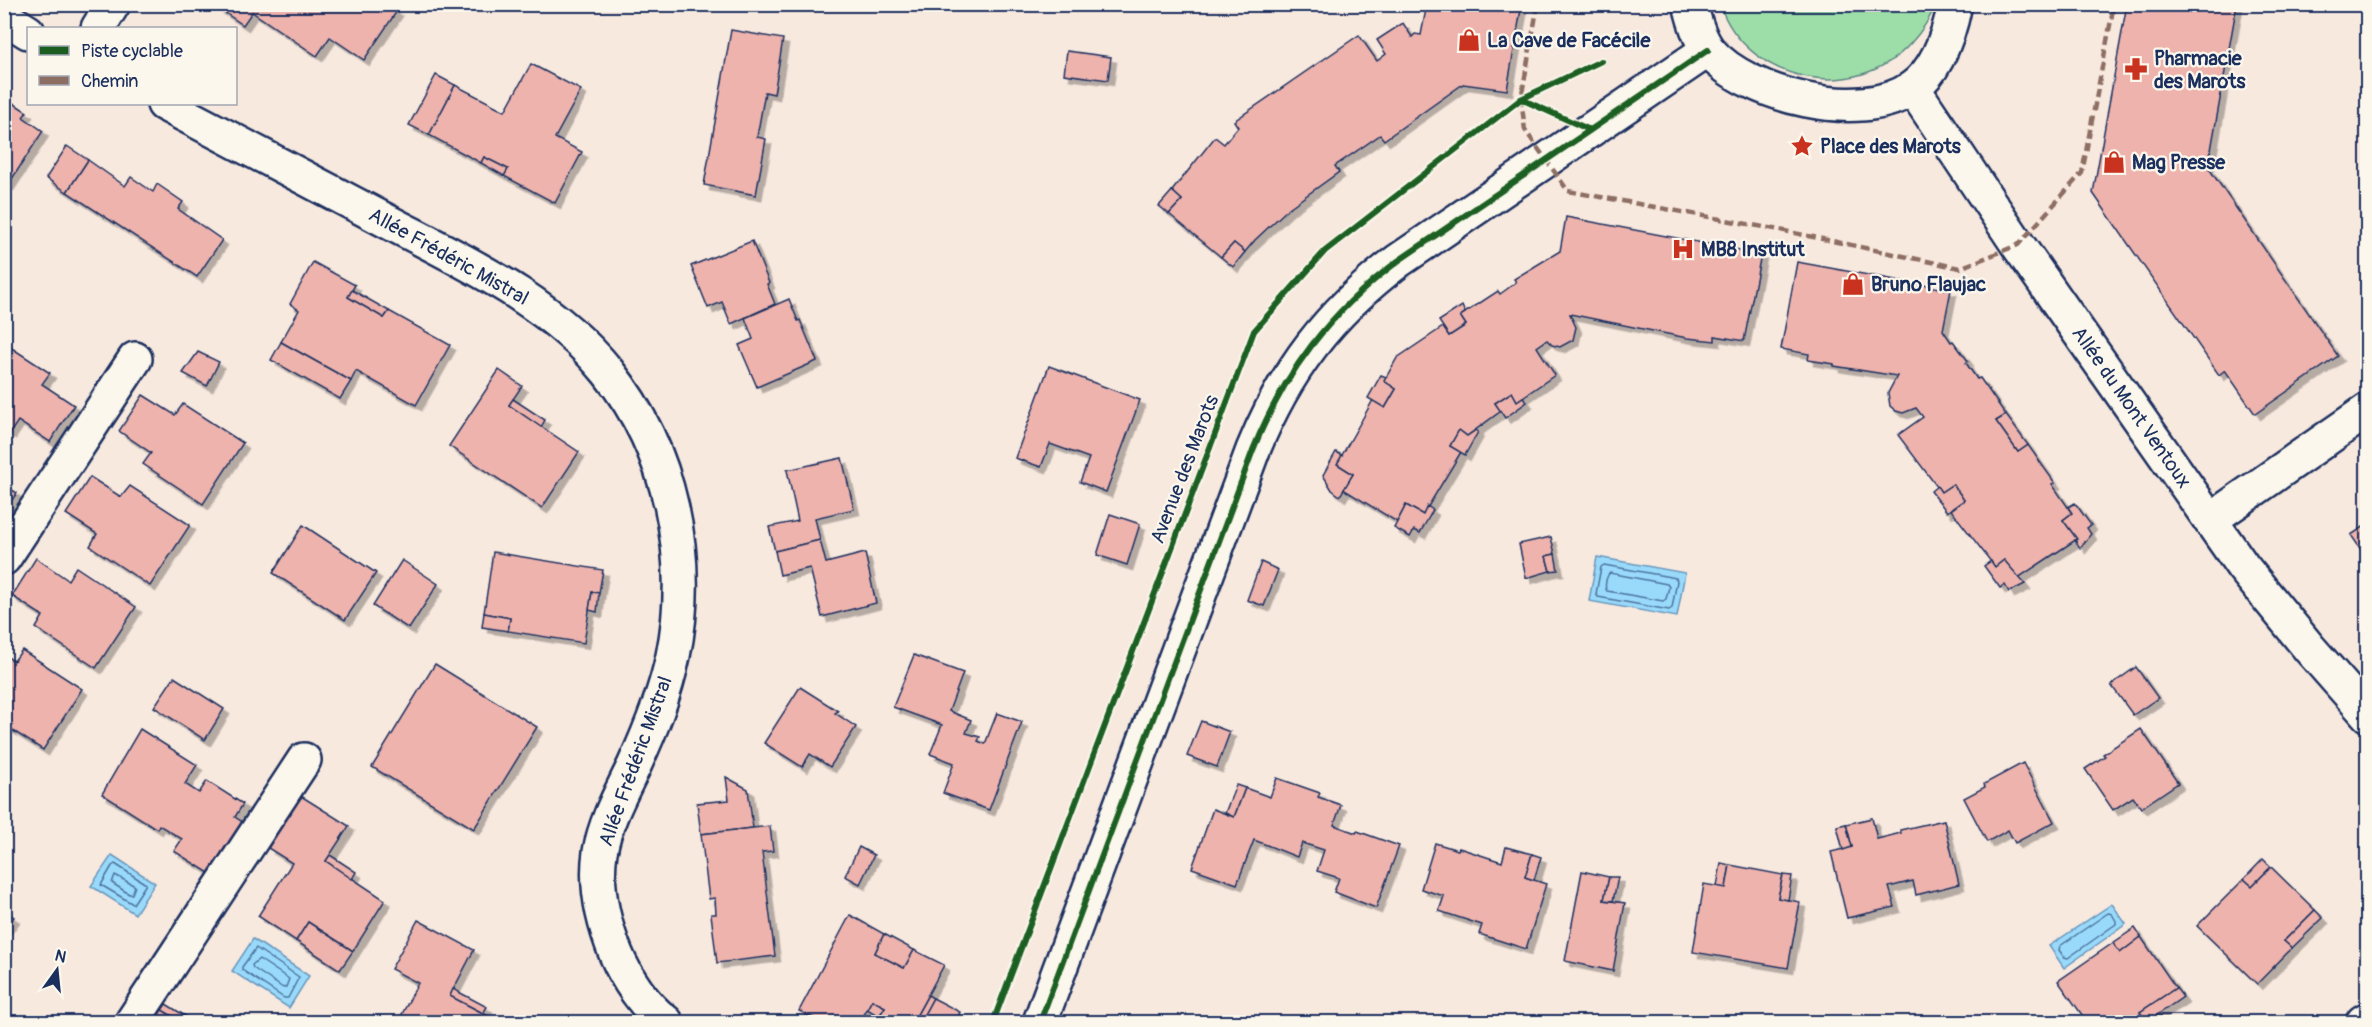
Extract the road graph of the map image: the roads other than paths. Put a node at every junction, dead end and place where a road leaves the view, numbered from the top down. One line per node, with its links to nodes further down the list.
1 (113, 4): 5 (street)
2 (1690, 4): 7 (street)
3 (1955, 4): 8 (street)
4 (4, 17): 6 (street)
5 (99, 27)
6 (27, 31)
7 (1708, 50): 8 (street); 19 (street)
8 (1913, 88): 12 (street, Allée du Mont Ventoux)
9 (166, 105): 18 (street, Allée Frédéric Mistral)
10 (135, 359): 13 (street)
11 (2367, 410): 12 (street)
12 (2210, 520): 14 (street, Allée du Mont Ventoux)
13 (4, 558)
14 (2367, 715)
15 (304, 760): 17 (street)
16 (2367, 1019): 20 (street)
17 (132, 1023)
18 (666, 1023)
19 (1040, 1023)
20 (2363, 1023)

